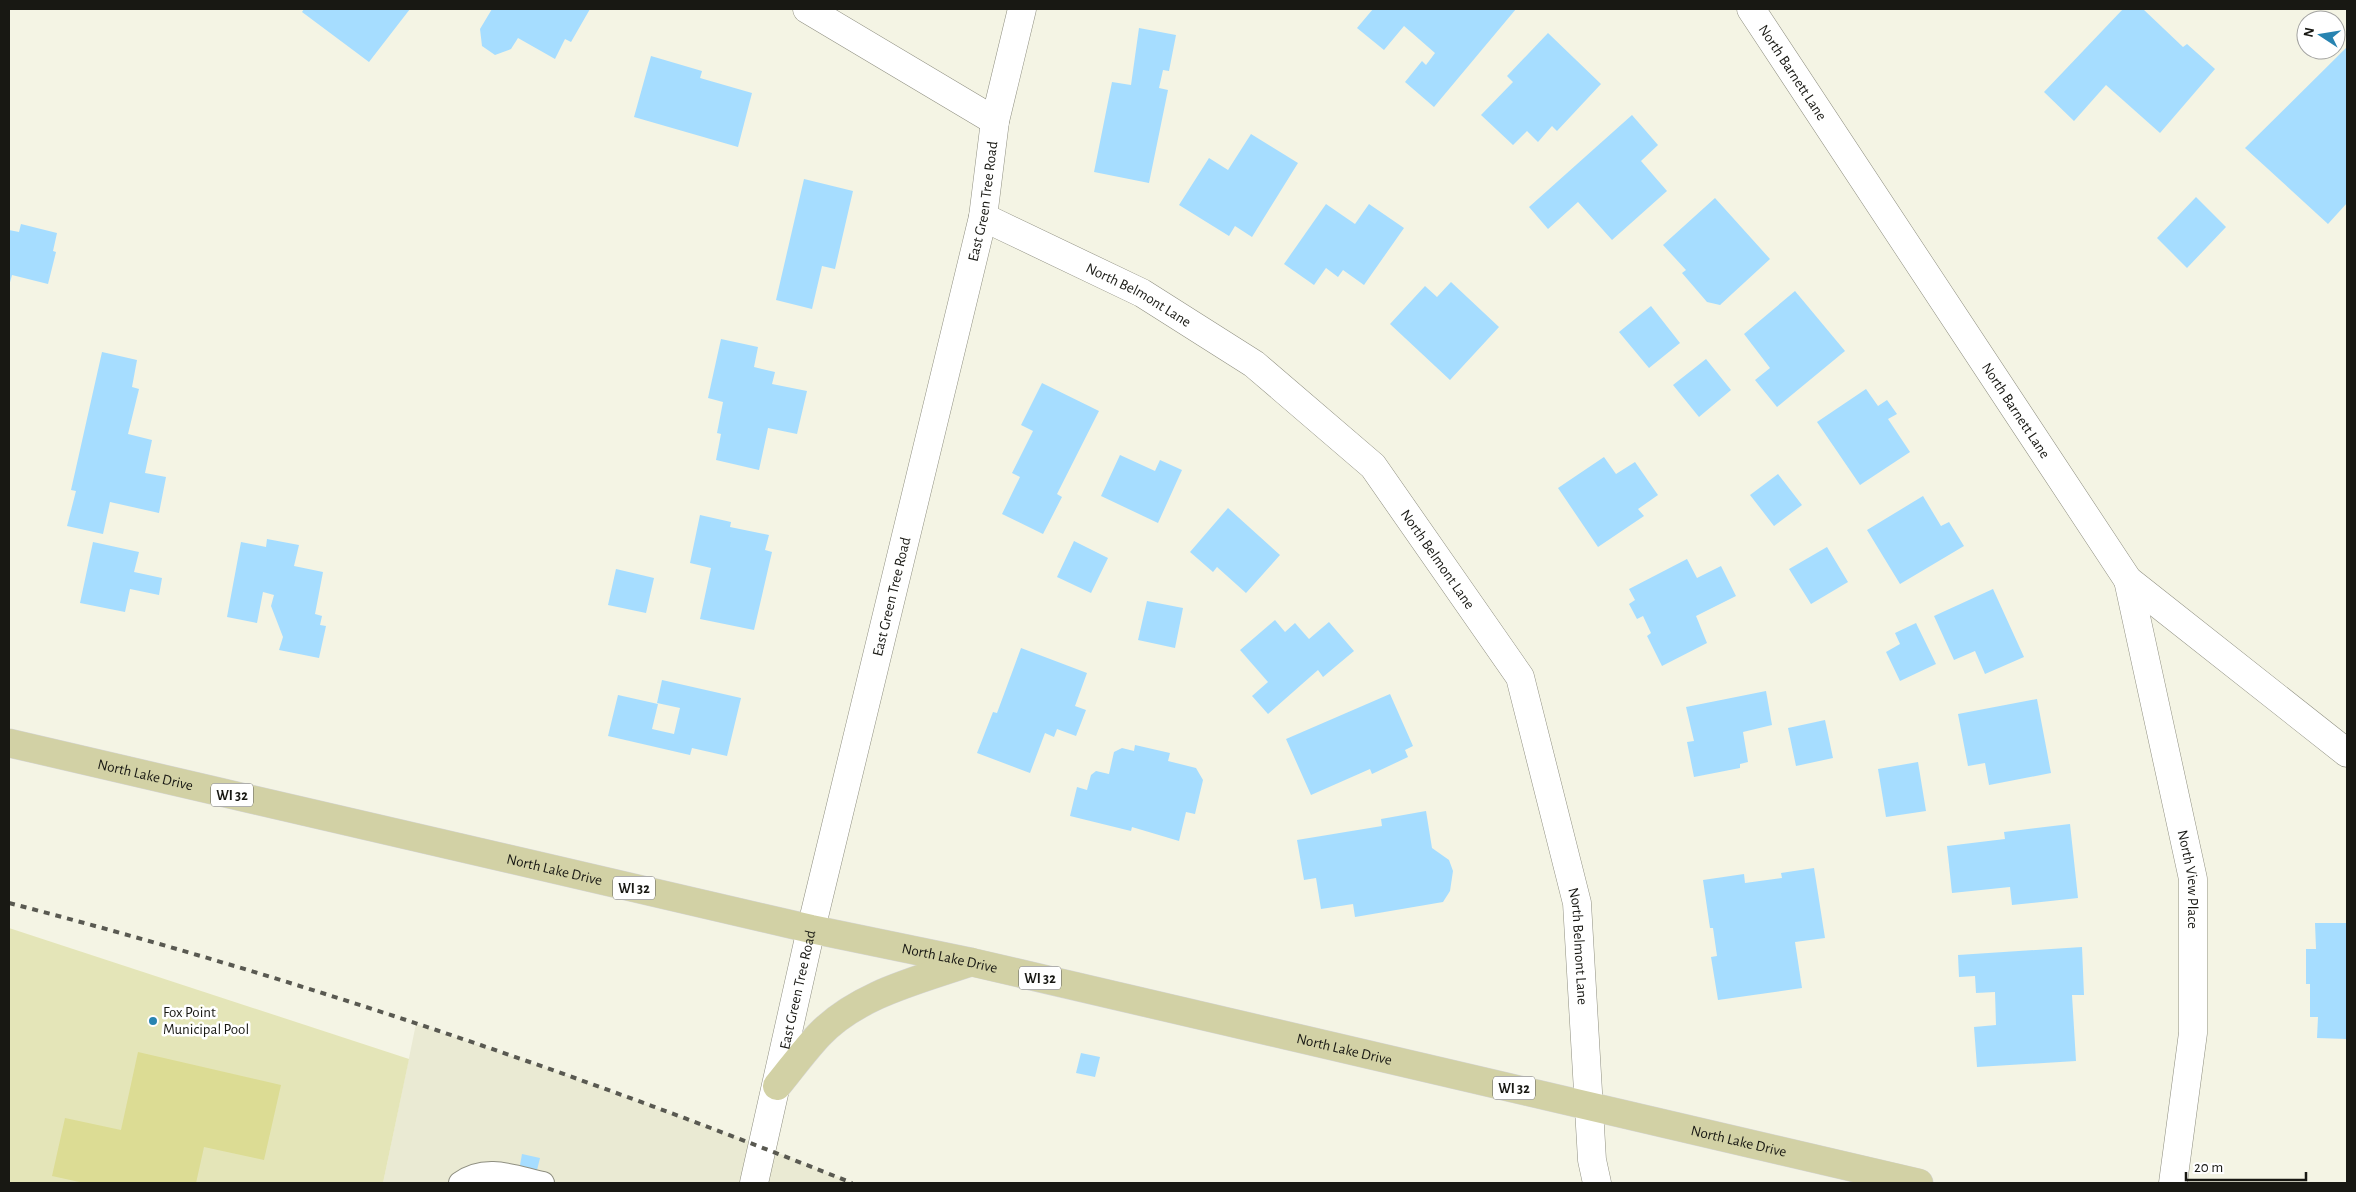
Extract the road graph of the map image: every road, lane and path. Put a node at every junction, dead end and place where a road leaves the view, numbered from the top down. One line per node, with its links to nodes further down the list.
1 (807, 9): 4 (street)
2 (1022, 9): 4 (street, East Green Tree Road)
3 (1751, 9): 6 (street, North Barnett Lane)
4 (994, 121): 5 (street, East Green Tree Road)
5 (983, 217): 9 (street, East Green Tree Road); 12 (street, North Belmont Lane)
6 (2128, 580): 8 (street, North Barnett Lane); 18 (street, North View Place)
7 (9, 743): 9 (main road, North Lake Drive / WI 32)
8 (2347, 753)
9 (811, 929): 10 (main road, North Lake Drive / WI 32); 11 (street, East Green Tree Road)
10 (971, 962): 11 (main road); 12 (main road, North Lake Drive / WI 32)
11 (777, 1086): 15 (street, East Green Tree Road)
12 (1588, 1105): 16 (street, North Belmont Lane); 17 (main road, North Lake Drive / WI 32)
13 (460, 1183): 14 (lane)
14 (543, 1183)
15 (754, 1183)
16 (1597, 1183)
17 (1919, 1183)
18 (2173, 1183)

